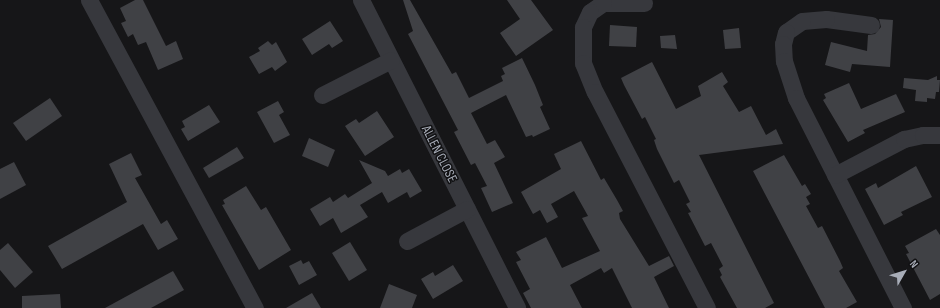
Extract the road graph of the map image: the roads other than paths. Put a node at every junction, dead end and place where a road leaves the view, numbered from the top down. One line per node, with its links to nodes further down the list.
1 (89, 0): 11 (street)
2 (361, 0): 5 (street, ALLEN CLOSE)
3 (644, 3): 13 (street)
4 (871, 25): 8 (street)
5 (391, 60): 6 (street); 9 (street, ALLEN CLOSE)
6 (322, 95)
7 (940, 135): 8 (street)
8 (835, 175): 14 (street)
9 (467, 209): 10 (street); 12 (street, ALLEN CLOSE)
10 (407, 242)
11 (254, 308)
12 (517, 308)
13 (707, 308)
14 (903, 308)

